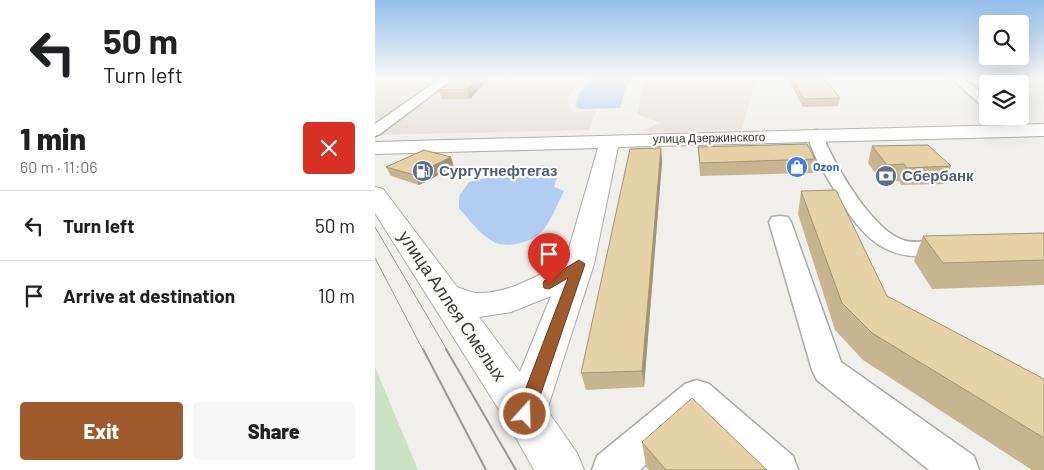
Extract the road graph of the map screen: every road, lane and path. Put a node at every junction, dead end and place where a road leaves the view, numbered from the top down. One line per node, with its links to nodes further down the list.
1 (418, 100): 5 (street)
2 (1015, 125): 3 (street)
3 (1021, 130): 4 (main road, улица Дзержинского); 6 (main road, улица Дзержинского)
4 (1044, 130)
5 (375, 131)
6 (816, 136): 7 (main road, улица Дзержинского); 11 (street)
7 (610, 141): 8 (main road, улица Дзержинского); 12 (main road)
8 (375, 148)
9 (375, 194): 13 (main road, улица Аллея Смелых)
10 (780, 222): 18 (street)
11 (967, 246)
12 (579, 264): 13 (main road); 14 (main road)
13 (449, 300): 14 (main road, улица Аллея Смелых)
14 (525, 414): 15 (main road, улица Аллея Смелых)
15 (560, 470)
16 (611, 470): 17 (street)
17 (779, 470)
18 (960, 470)

